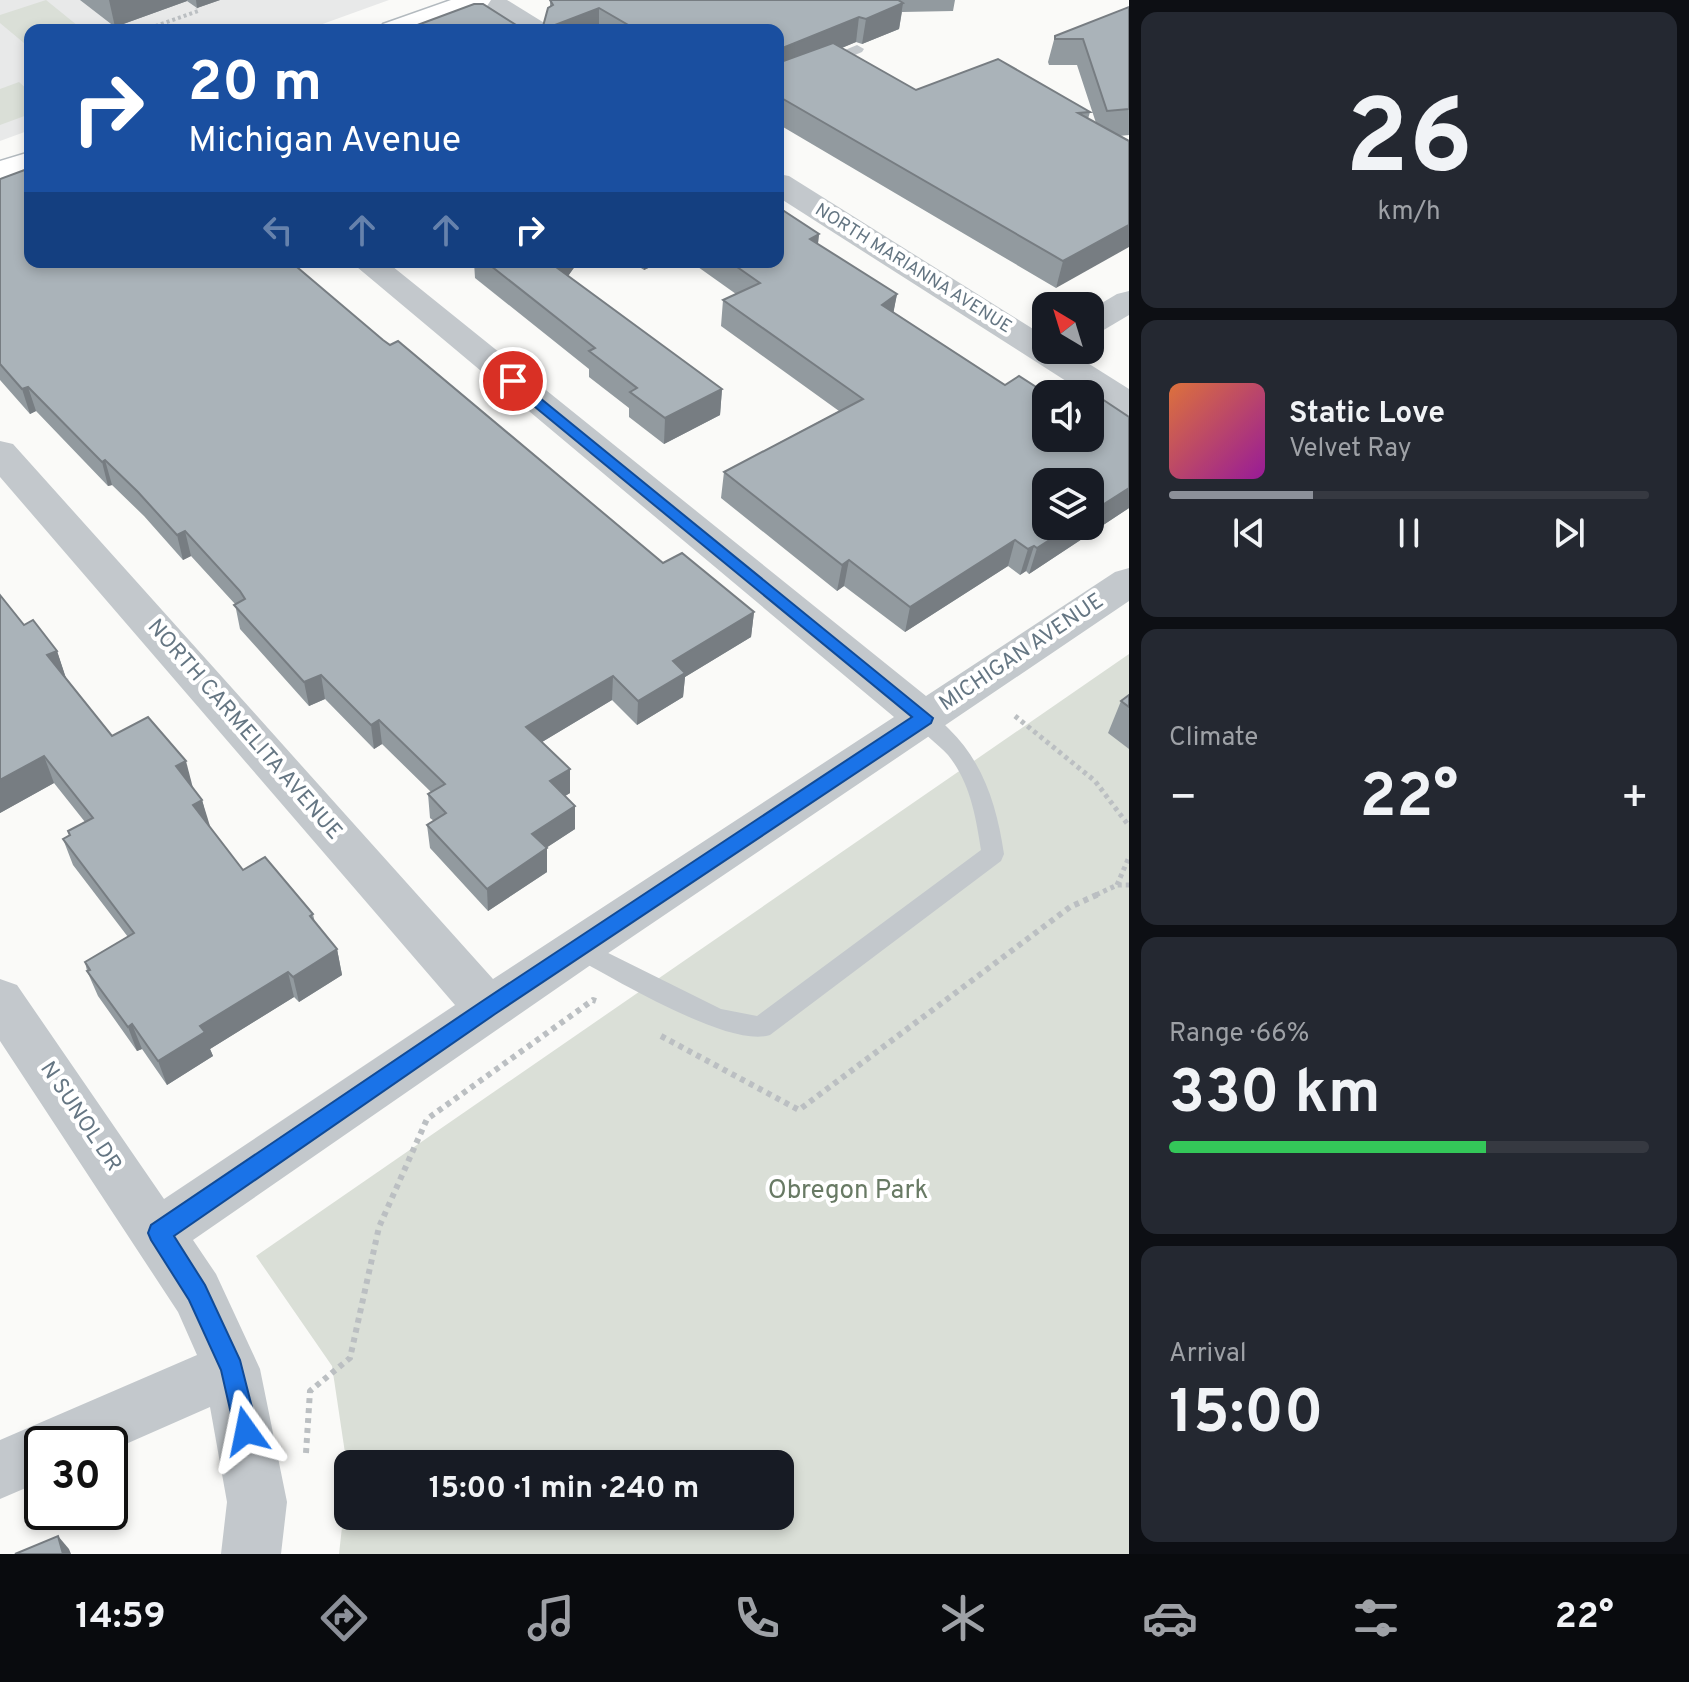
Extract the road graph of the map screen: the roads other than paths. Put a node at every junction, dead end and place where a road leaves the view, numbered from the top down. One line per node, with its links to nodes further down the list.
1 (477, 0): 3 (main road)
2 (488, 0): 4 (street)
3 (410, 24)
4 (526, 24)
5 (857, 49): 6 (lane)
6 (784, 80)
7 (24, 163): 8 (main road)
8 (0, 172)
9 (784, 187): 13 (street, NORTH MARIANNA AVENUE)
10 (374, 268): 18 (street)
11 (1129, 301): 12 (street)
12 (1104, 316)
13 (1032, 342)
14 (1066, 364): 15 (street, NORTH MARIANNA AVENUE)
15 (1129, 405)
16 (0, 453): 21 (street, NORTH CARMELITA AVENUE)
17 (1129, 582): 18 (street, MICHIGAN AVENUE)
18 (924, 718): 19 (street, MICHIGAN AVENUE); 19 (lane)
19 (578, 948): 21 (street, MICHIGAN AVENUE)
20 (0, 1000): 22 (street, N SUNOL DR)
21 (488, 1008): 22 (street, MICHIGAN AVENUE)
22 (159, 1233): 23 (street, N SUNOL DR)
23 (232, 1369): 24 (street); 27 (street, N SUNOL DR)
24 (101, 1426)
25 (24, 1459): 26 (street)
26 (0, 1470)
27 (251, 1554)

